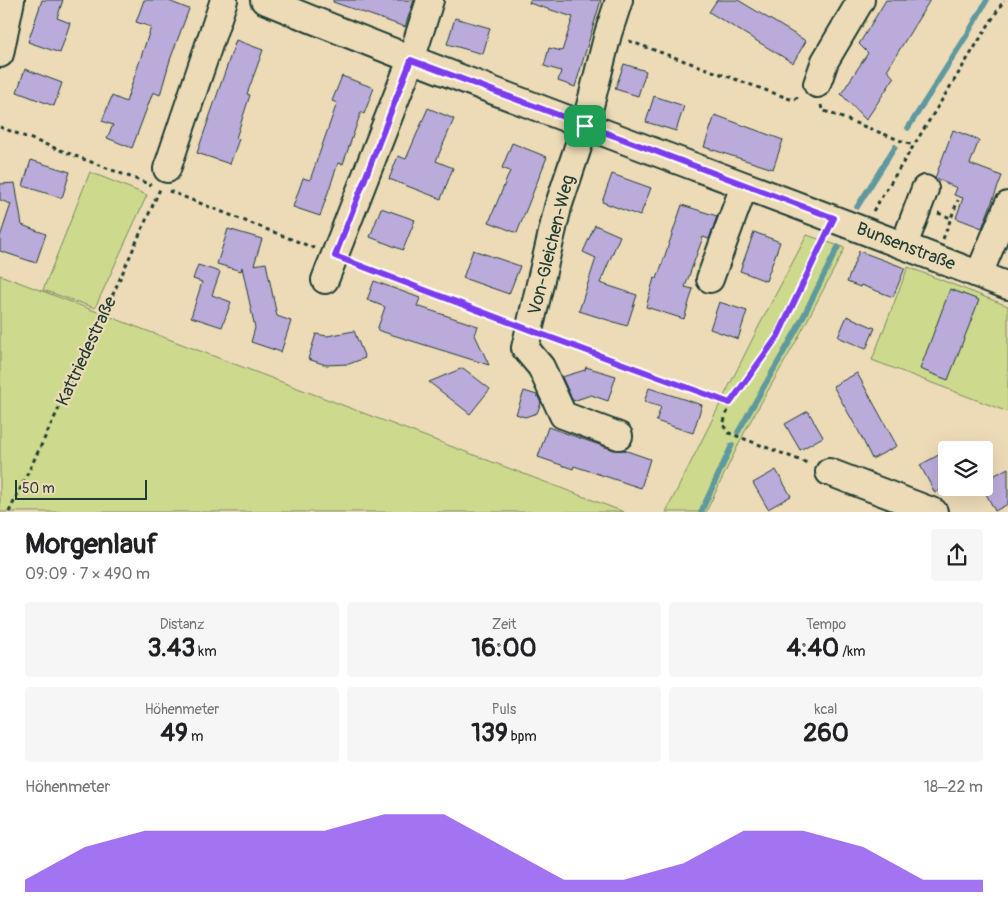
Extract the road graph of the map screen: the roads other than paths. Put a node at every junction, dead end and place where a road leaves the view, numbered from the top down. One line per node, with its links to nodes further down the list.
1 (11, 0): 7 (street)
2 (224, 0): 11 (street)
3 (264, 0): 8 (street, Bunsenstraße)
4 (430, 0): 8 (street)
5 (619, 0): 10 (street, Von-Gleichen-Weg)
6 (861, 0): 9 (street)
7 (0, 54)
8 (411, 60): 10 (street, Bunsenstraße); 18 (street)
9 (817, 84)
10 (585, 126): 12 (street, Bunsenstraße); 20 (street, Von-Gleichen-Weg)
11 (163, 178)
12 (744, 186): 15 (street, Bunsenstraße); 17 (street)
13 (925, 189): 15 (street)
14 (1008, 205): 16 (street)
15 (904, 245): 16 (street, Bunsenstraße)
16 (979, 274): 19 (street, Bunsenstraße)
17 (710, 278)
18 (325, 280)
19 (1008, 286)
20 (619, 436)
21 (829, 472): 22 (street)
22 (934, 512)

